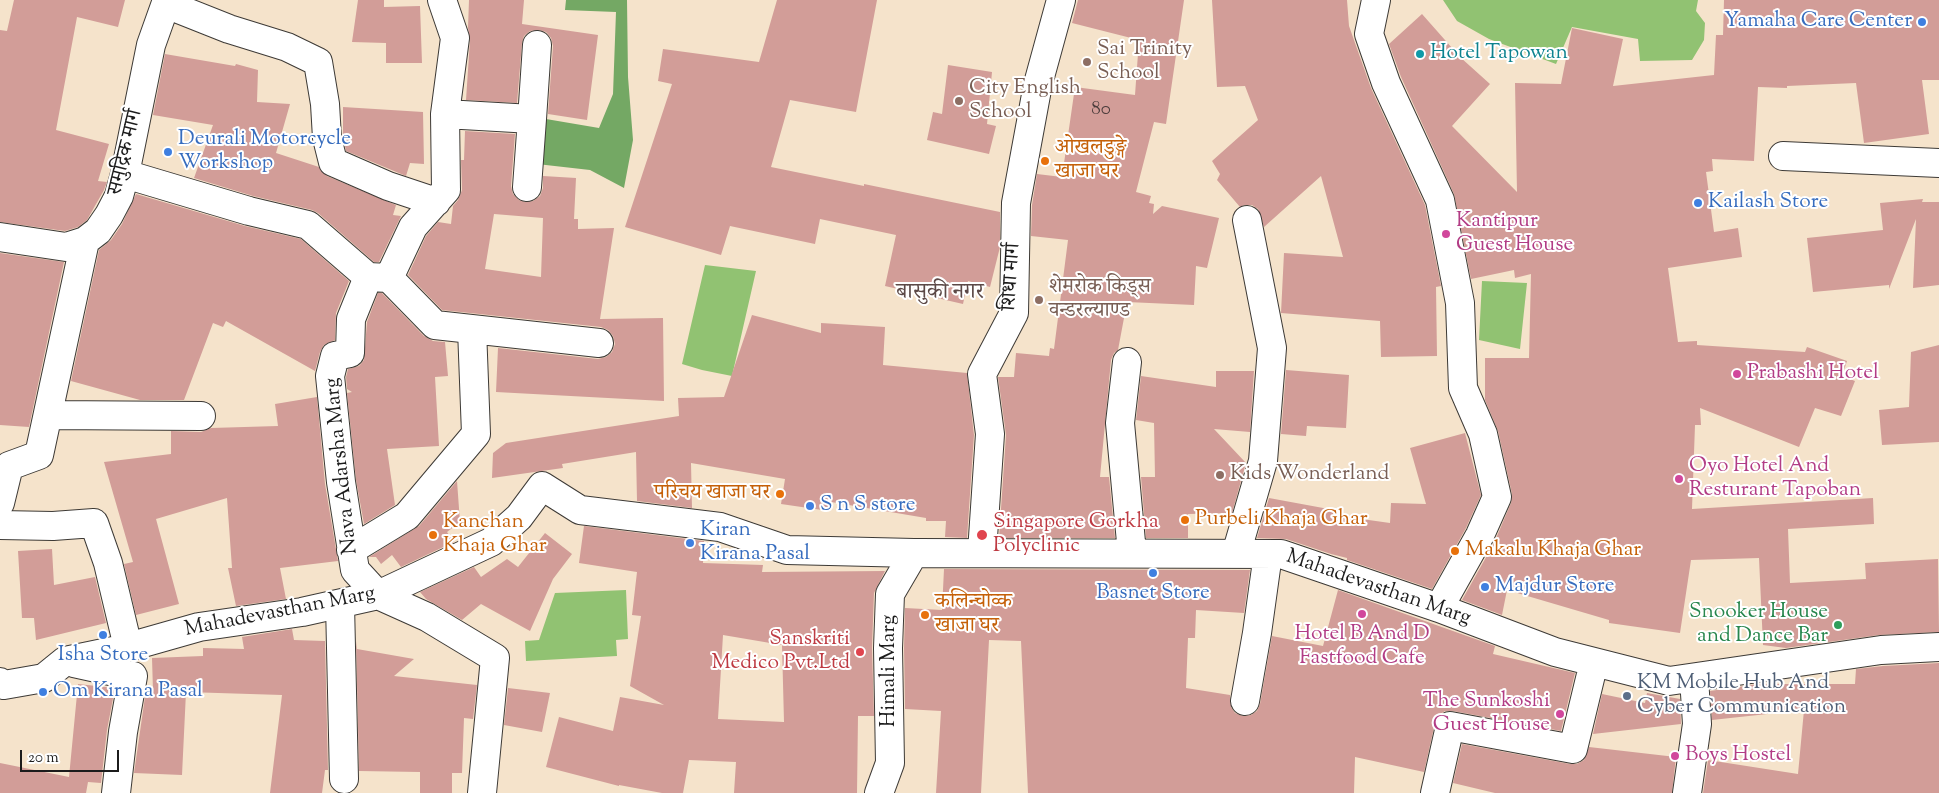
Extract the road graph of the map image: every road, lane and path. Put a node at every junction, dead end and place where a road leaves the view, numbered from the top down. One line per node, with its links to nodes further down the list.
1 (442, 0): 6 (street, Nava Adarsha Marg)
2 (1061, 0): 25 (street, शिधा मार्ग)
3 (1376, 0): 32 (street)
4 (166, 2): 10 (street, समुद्रिक मार्ग); 12 (street)
5 (537, 45): 7 (street)
6 (445, 114): 7 (street); 12 (street, Nava Adarsha Marg)
7 (532, 119): 11 (street)
8 (1783, 156): 9 (street)
9 (1939, 163)
10 (125, 174): 15 (street, समुद्रिक मार्ग); 16 (street)
11 (527, 187)
12 (436, 202): 16 (street, Nava Adarsha Marg)
13 (1247, 220): 28 (street)
14 (0, 237): 15 (street)
15 (85, 241): 20 (street)
16 (378, 277): 17 (street); 24 (street, Nava Adarsha Marg)
17 (472, 329): 18 (street); 24 (street)
18 (600, 343)
19 (1127, 362): 27 (street)
20 (48, 415): 21 (street); 22 (street)
21 (201, 416)
22 (0, 503)
23 (0, 525): 33 (street)
24 (351, 550): 30 (street, Nava Adarsha Marg)
25 (982, 552): 26 (street, Mahadevasthan Marg); 27 (street, Mahadevasthan Marg)
26 (914, 553): 30 (street, Mahadevasthan Marg); 43 (street, Himali Marg)
27 (1132, 554): 28 (street, Mahadevasthan Marg)
28 (1236, 554): 29 (street, Mahadevasthan Marg)
29 (1268, 554): 32 (street, Mahadevasthan Marg); 39 (street)
30 (378, 595): 31 (street, Mahadevasthan Marg); 42 (street, Nava Adarsha Marg)
31 (340, 604): 33 (street, Mahadevasthan Marg); 40 (street)
32 (1439, 608): 36 (street, Mahadevasthan Marg)
33 (128, 647): 35 (street, Mahadevasthan Marg)
34 (1939, 647): 37 (street, Mahadevasthan Marg)
35 (65, 661): 38 (street, Mahadevasthan Marg); 41 (street)
36 (1594, 662): 37 (street, Mahadevasthan Marg); 44 (street)
37 (1694, 678): 45 (street)
38 (0, 682)
39 (1245, 702)
40 (344, 779)
41 (116, 793)
42 (482, 793)
43 (879, 793)
44 (1434, 793)
45 (1687, 793)

